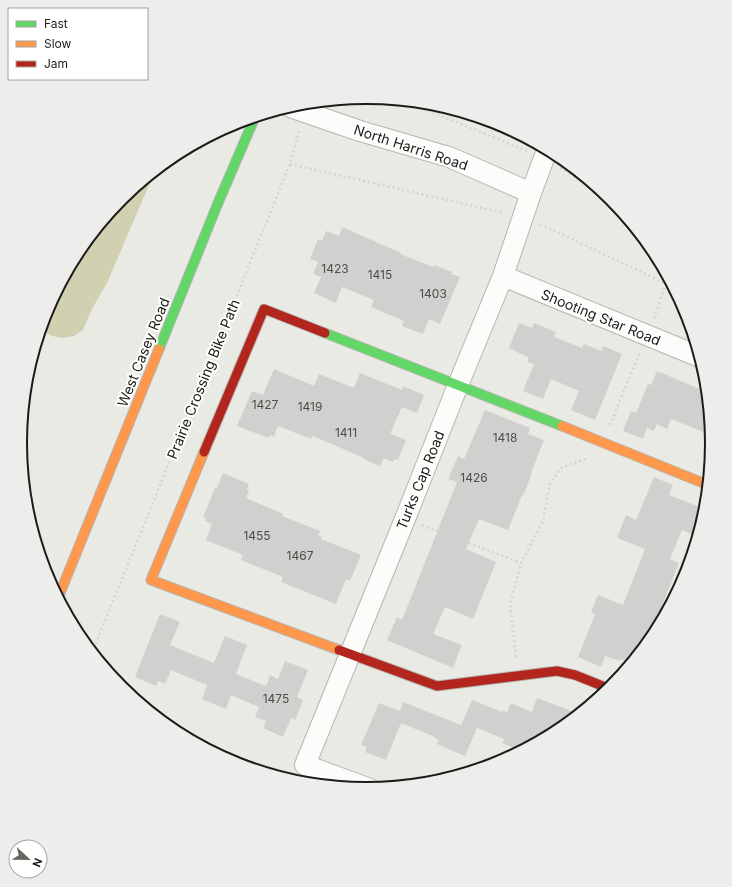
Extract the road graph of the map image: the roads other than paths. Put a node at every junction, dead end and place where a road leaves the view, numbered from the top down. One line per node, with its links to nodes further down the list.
1 (301, 111): 4 (street, North Harris Road)
2 (252, 124): 9 (street, West Casey Road)
3 (544, 156): 4 (street)
4 (531, 193): 5 (street, Turks Cap Road)
5 (503, 276): 6 (street, Shooting Star Road); 7 (street, Turks Cap Road)
6 (692, 354)
7 (458, 385): 8 (street); 10 (street, Turks Cap Road); 10 (street)
8 (702, 483)
9 (61, 591)
10 (350, 653): 11 (street); 12 (street, Turks Cap Road)
11 (603, 685)
12 (351, 782)

